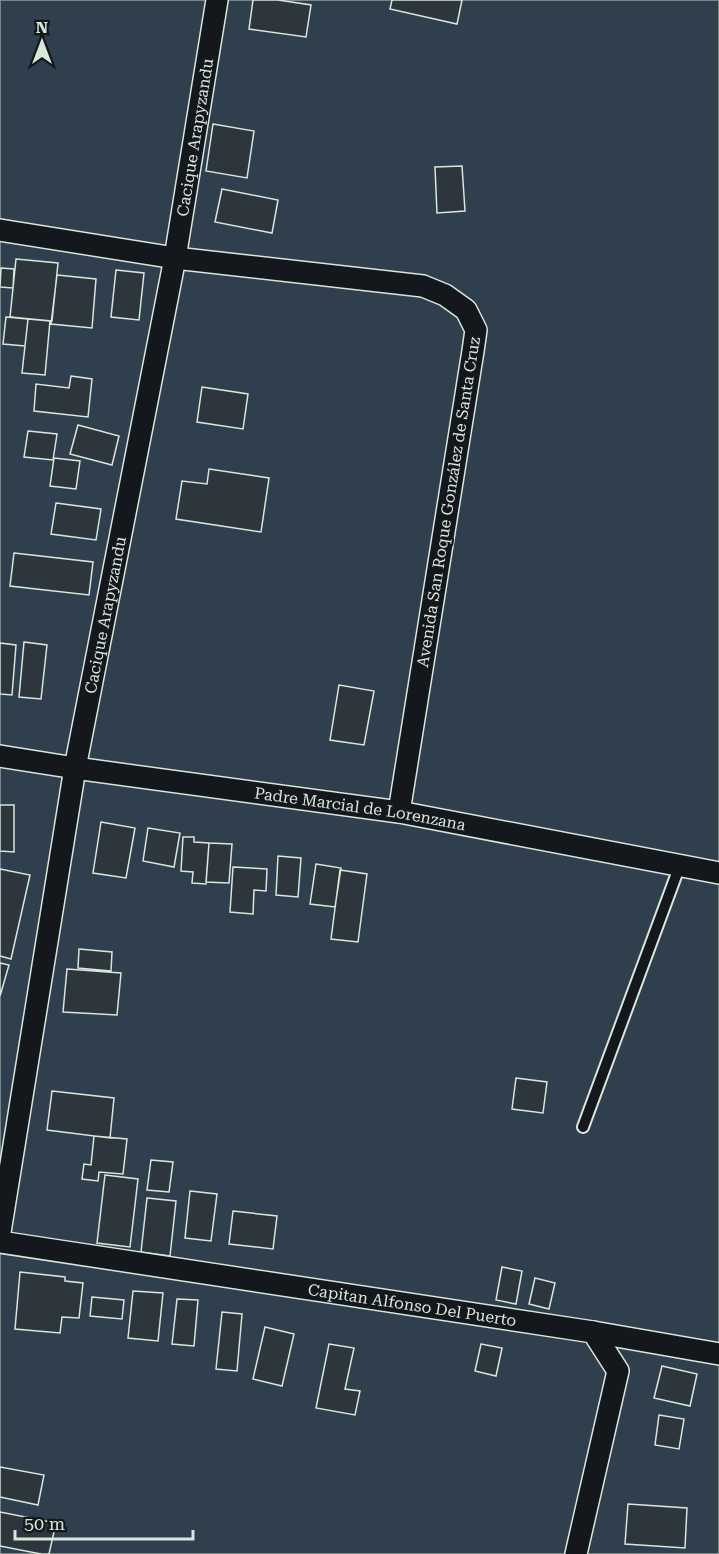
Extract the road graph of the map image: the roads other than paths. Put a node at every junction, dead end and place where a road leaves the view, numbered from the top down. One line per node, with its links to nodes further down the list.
1 (217, 0): 3 (street, Cacique Arapyzandu)
2 (0, 230): 3 (street, Avenida San Roque González de Santa Cruz)
3 (175, 258): 5 (street, Cacique Arapyzandu); 6 (street, Avenida San Roque González de Santa Cruz)
4 (0, 756): 5 (street, Padre Marcial de Lorenzana)
5 (75, 768): 6 (street, Padre Marcial de Lorenzana); 10 (street, Cacique Arapyzandu)
6 (399, 812): 7 (street, Padre Marcial de Lorenzana)
7 (680, 866): 8 (street, Padre Marcial de Lorenzana); 9 (lane)
8 (719, 873)
9 (583, 1127)
10 (0, 1232)
11 (0, 1242): 12 (street, Capitan Alfonso Del Puerto)
12 (593, 1332): 13 (street, Capitan Alfonso Del Puerto); 14 (street)
13 (719, 1354)
14 (576, 1554)

